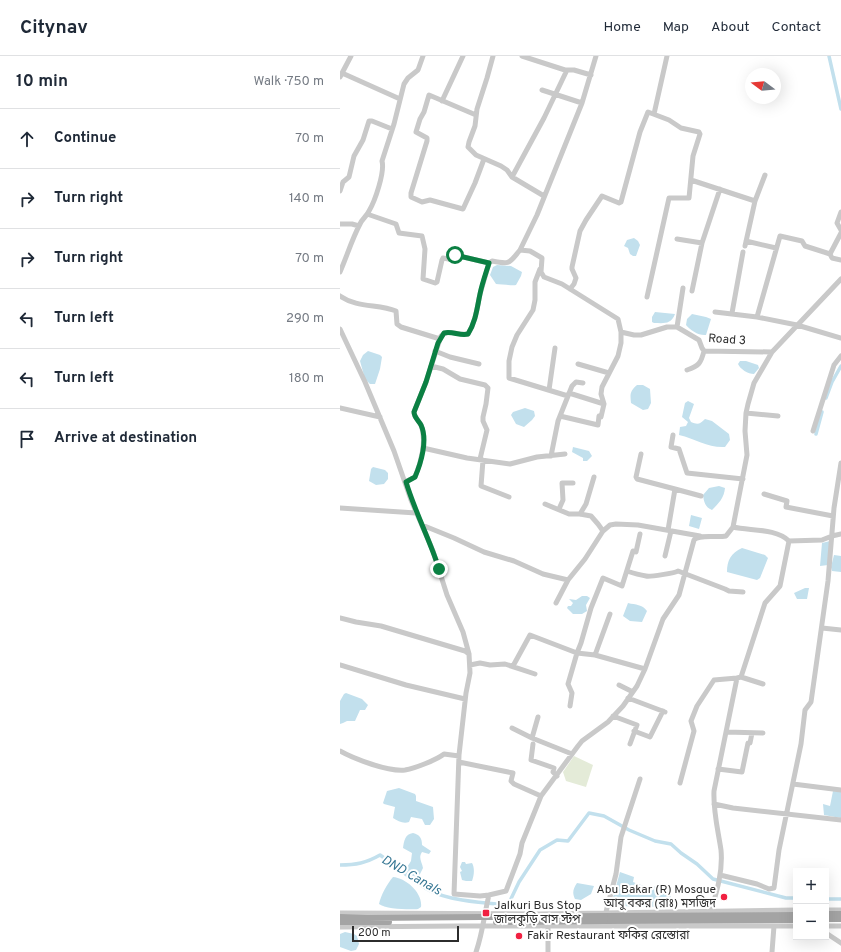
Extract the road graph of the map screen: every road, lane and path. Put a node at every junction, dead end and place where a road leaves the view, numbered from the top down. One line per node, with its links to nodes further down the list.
1 (351, 56): 9 (street)
2 (423, 56): 13 (street)
3 (463, 56): 14 (street)
4 (492, 56): 17 (street)
5 (522, 56): 8 (street)
6 (596, 56): 10 (street)
7 (667, 56): 16 (street)
8 (567, 70): 10 (street); 12 (street)
9 (341, 75): 13 (street)
10 (591, 75): 15 (street)
11 (542, 90): 12 (street)
12 (555, 95): 15 (street); 21 (street)
13 (400, 99): 18 (street)
14 (442, 101): 17 (street); 19 (street)
15 (582, 103): 25 (street)
16 (654, 114): 22 (street); 45 (street)
17 (476, 115): 19 (street)
18 (392, 129): 24 (street); 28 (street)
19 (484, 159): 21 (street)
20 (765, 175): 26 (street)
21 (512, 177): 25 (street)
22 (691, 180): 23 (street); 48 (street)
23 (720, 189): 26 (street); 34 (street)
24 (340, 191)
25 (544, 196): 36 (street)
26 (755, 201): 35 (street)
27 (841, 212): 31 (street)
28 (367, 214): 30 (street); 40 (street)
29 (340, 224): 30 (street)
30 (359, 226): 42 (street)
31 (841, 230)
32 (841, 233): 38 (street)
33 (677, 239): 34 (street)
34 (702, 243): 46 (street)
35 (776, 248): 38 (street); 51 (street)
36 (520, 250): 40 (street); 41 (street)
37 (743, 252): 50 (street)
38 (830, 254): 39 (street)
39 (841, 260)
40 (489, 263): 57 (street)
41 (541, 268): 45 (street); 69 (street)
42 (340, 272)
43 (841, 279): 52 (street)
44 (683, 288): 53 (street)
45 (570, 289): 55 (street)
46 (692, 291)
47 (340, 296): 57 (street)
48 (647, 297)
49 (715, 312): 50 (street)
50 (732, 313): 51 (street)
51 (757, 317): 52 (street)
52 (797, 326): 56 (street); 61 (street)
53 (677, 327): 55 (street); 60 (street, Road 3)
54 (340, 329): 76 (street)
55 (621, 332): 67 (street)
56 (841, 338)
57 (440, 339): 59 (street)
58 (555, 348): 69 (street)
59 (435, 351): 63 (street); 65 (street)
60 (704, 351): 61 (street, Road 3); 66 (street)
61 (772, 352): 73 (street)
62 (841, 356): 77 (street)
63 (479, 364)
64 (578, 364): 67 (street)
65 (431, 366): 79 (street); 83 (street)
66 (687, 370)
67 (609, 373): 71 (street)
68 (583, 383): 70 (street)
69 (550, 390): 70 (street)
70 (568, 394): 71 (street); 74 (street)
71 (604, 404): 74 (street)
72 (340, 408): 76 (street)
73 (746, 413): 75 (street); 86 (street)
74 (560, 416): 82 (street)
75 (778, 416)
76 (380, 417): 87 (street)
77 (813, 431)
78 (673, 435): 86 (street)
79 (423, 448): 83 (street); 87 (street)
80 (565, 454): 82 (street)
81 (641, 454): 89 (street)
82 (551, 456): 83 (street)
83 (482, 459): 92 (street)
84 (841, 463): 98 (street)
85 (594, 477): 97 (street)
86 (743, 479): 100 (street)
87 (406, 482): 96 (street)
88 (573, 484): 95 (street)
89 (675, 489): 91 (street); 101 (street)
90 (764, 494): 98 (street)
91 (700, 496)
92 (509, 497)
93 (545, 504): 95 (street)
94 (340, 508): 96 (street)
95 (559, 509): 97 (street)
96 (416, 513): 99 (street)
97 (580, 514): 102 (street)
98 (833, 516): 106 (street)
99 (422, 525): 111 (street); 119 (street)
100 (733, 528): 105 (street); 107 (street)
101 (670, 530): 102 (street); 105 (street); 108 (street)
102 (603, 531): 111 (street)
103 (640, 534): 109 (street)
104 (841, 534): 106 (street)
105 (700, 536): 110 (street)
106 (832, 536): 107 (street); 116 (street)
107 (789, 541): 126 (street)
108 (665, 556)
109 (627, 571): 110 (street); 118 (street)
110 (684, 572): 112 (street); 124 (street)
111 (568, 580): 113 (street)
112 (743, 592)
113 (556, 603)
114 (610, 614): 120 (street)
115 (340, 618): 119 (street)
116 (822, 628): 117 (street); 150 (street)
117 (841, 630)
118 (577, 653): 120 (street); 123 (street); 132 (street)
119 (469, 654): 122 (street)
120 (595, 655): 124 (street)
121 (340, 665): 131 (street)
122 (470, 665): 123 (street); 131 (street)
123 (513, 666): 125 (street)
124 (645, 669): 129 (street)
125 (535, 674)
126 (739, 677): 127 (street); 137 (street); 149 (street)
127 (763, 684)
128 (619, 685): 129 (street)
129 (633, 692): 130 (street)
130 (628, 698): 133 (street); 136 (street)
131 (465, 699): 145 (street)
132 (570, 706)
133 (613, 716): 136 (street); 144 (street)
134 (538, 717): 140 (street)
135 (512, 728): 140 (street)
136 (634, 731): 142 (street)
137 (726, 732): 138 (street); 146 (street)
138 (752, 732): 139 (street); 146 (street)
139 (762, 733)
140 (532, 738): 144 (street)
141 (533, 744): 147 (street)
142 (630, 744)
143 (340, 751): 145 (street)
144 (572, 754): 147 (street)
145 (459, 759): 152 (street); 157 (street)
146 (718, 769): 153 (street)
147 (557, 776): 152 (street)
148 (640, 780): 168 (street)
149 (680, 783)
150 (793, 784): 151 (street); 154 (street)
151 (841, 790)
152 (541, 796): 157 (street)
153 (714, 804): 154 (street); 156 (street)
154 (787, 814): 155 (street); 156 (street)
155 (841, 820)
156 (720, 875): 161 (street)
157 (488, 897): 163 (street)
158 (793, 910): 161 (street)
159 (829, 910): 160 (street)
160 (841, 910)
161 (711, 911): 169 (street)
162 (340, 913): 172 (street)
163 (485, 913): 168 (street); 172 (street); 175 (street)
164 (829, 914): 165 (main road)
165 (841, 914)
166 (793, 915): 169 (main road)
167 (340, 917): 172 (main road)
168 (605, 917): 169 (main road); 172 (main road, bridge)
169 (622, 919): 173 (main road); 176 (street); 177 (street)
170 (829, 919): 171 (main road)
171 (841, 919)
172 (351, 920): 174 (main road); 175 (street); 181 (street)
173 (793, 920)
174 (340, 922)
175 (484, 926): 176 (street); 184 (street)
176 (548, 926): 185 (street)
177 (774, 926): 178 (street); 186 (street)
178 (793, 926)
179 (829, 926): 180 (street)
180 (841, 926)
181 (340, 927)
182 (829, 935): 183 (street)
183 (841, 943)
184 (476, 952)
185 (548, 952)
186 (772, 952)

